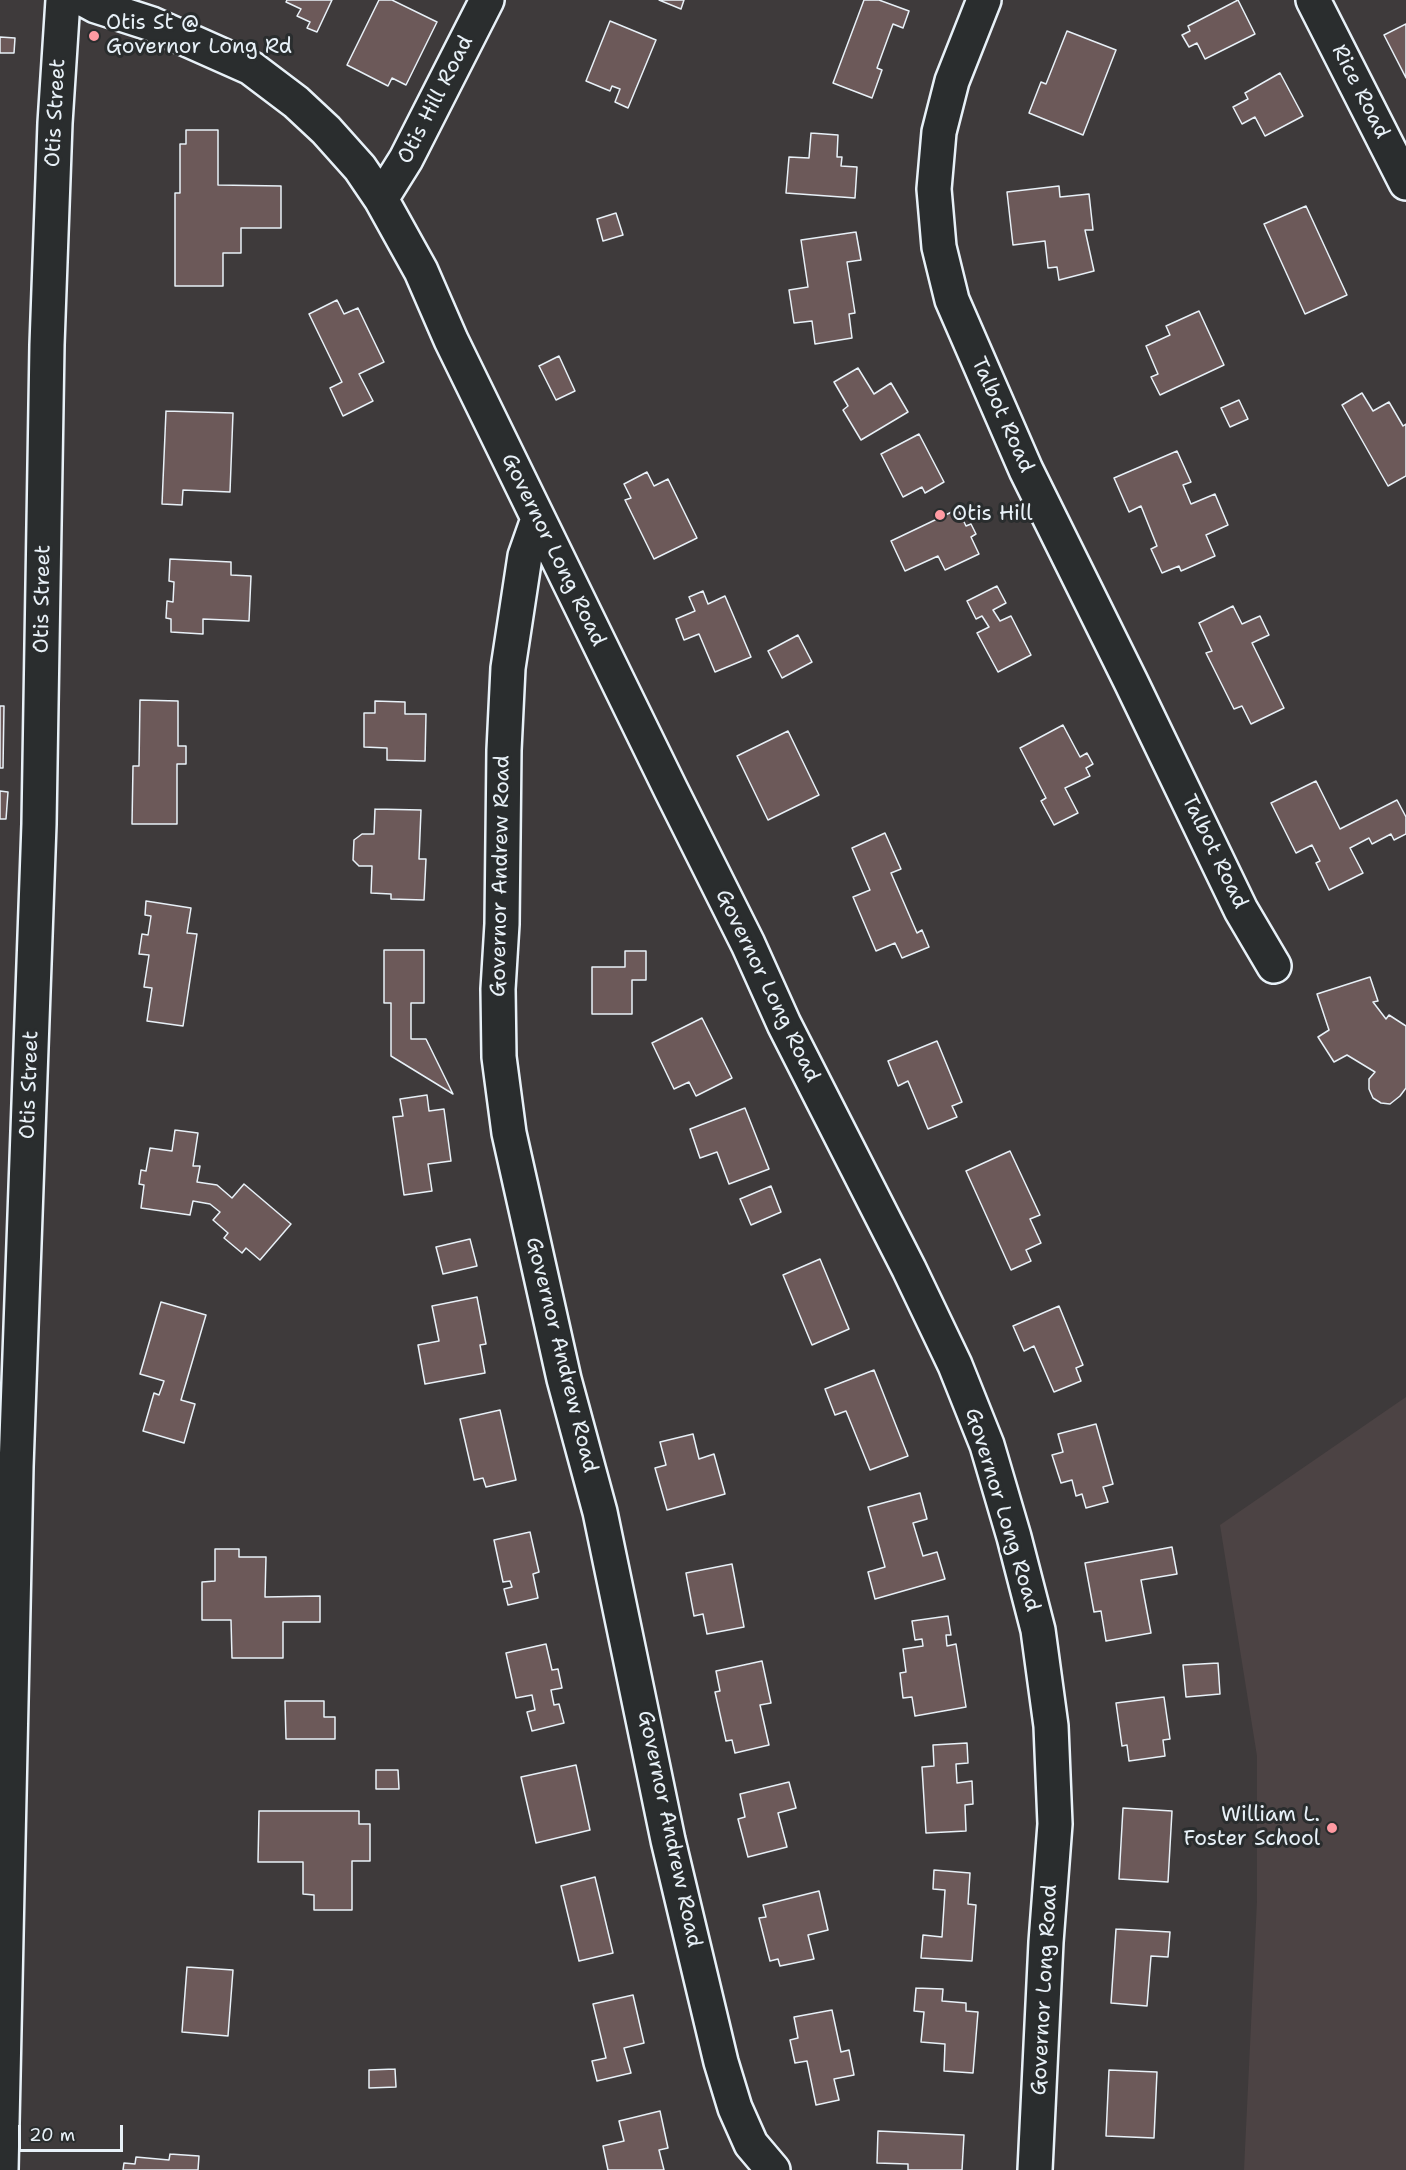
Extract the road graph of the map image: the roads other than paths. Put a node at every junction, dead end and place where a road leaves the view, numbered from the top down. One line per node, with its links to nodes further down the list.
1 (63, 0): 10 (street, Otis Street)
2 (85, 0): 7 (street, Governor Long Road)
3 (487, 0): 7 (street, Otis Hill Road)
4 (984, 0): 9 (street, Talbot Road)
5 (1313, 0): 6 (street, Rice Road)
6 (1406, 183)
7 (381, 199): 8 (street, Governor Long Road)
8 (538, 519): 11 (street, Governor Andrew Road); 12 (street, Governor Long Road)
9 (1274, 966)
10 (1, 2170)
11 (773, 2170)
12 (1035, 2170)

